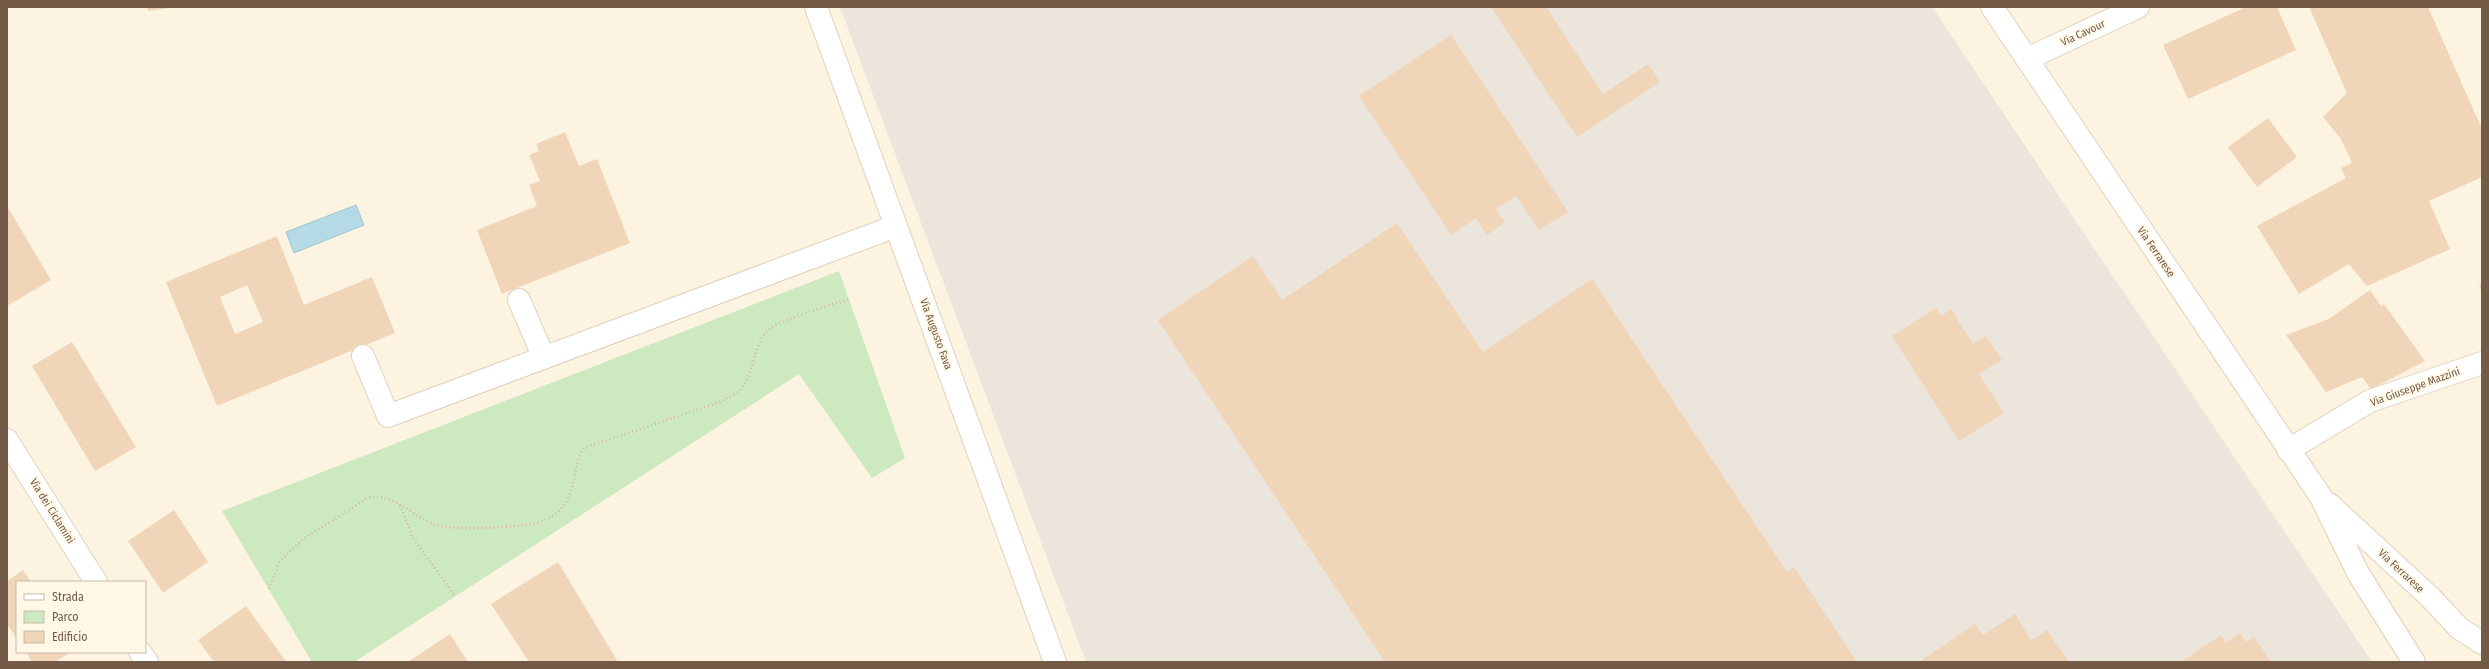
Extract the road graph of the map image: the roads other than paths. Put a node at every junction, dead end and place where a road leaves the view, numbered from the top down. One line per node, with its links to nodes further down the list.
1 (816, 7): 5 (street, Via Augusto Fava)
2 (1992, 7): 4 (street, Via Ferrarese)
3 (2138, 7): 4 (street, Via Cavour)
4 (2027, 59): 11 (street, Via Ferrarese)
5 (896, 226): 8 (street); 17 (street, Via Augusto Fava)
6 (519, 300): 8 (street)
7 (363, 356): 8 (street)
8 (544, 358)
9 (2482, 363): 11 (street, Via Giuseppe Mazzini)
10 (7, 440): 13 (street, Via dei Ciclamini)
11 (2288, 450): 12 (street, Via Ferrarese)
12 (2321, 497): 14 (street, Via Ferrarese); 18 (street, Via Ferrarese)
13 (95, 581)
14 (2482, 642)
15 (141, 653): 16 (street)
16 (147, 662)
17 (1055, 662)
18 (2414, 662)

